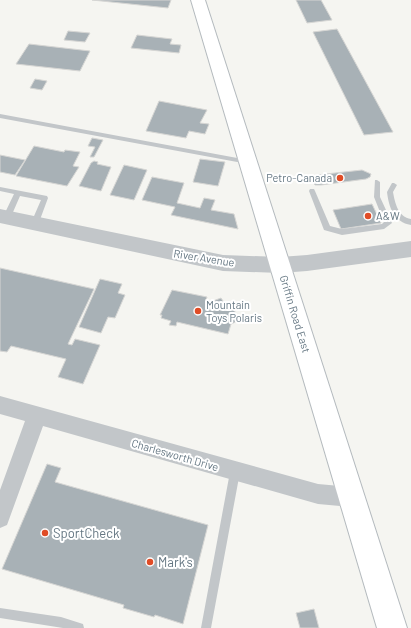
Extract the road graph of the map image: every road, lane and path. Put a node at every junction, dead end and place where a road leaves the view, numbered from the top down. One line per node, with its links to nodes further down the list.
1 (198, 0): 3 (main road, Griffin Road East)
2 (0, 116): 3 (lane)
3 (248, 162): 13 (main road, Griffin Road East)
4 (378, 182): 7 (lane)
5 (394, 185): 10 (lane)
6 (0, 189): 8 (lane)
7 (312, 191)
8 (18, 193): 9 (lane); 11 (lane)
9 (4, 216): 11 (street, River Avenue)
10 (411, 222)
11 (35, 223): 13 (street, River Avenue)
12 (411, 248): 13 (street, River Avenue)
13 (280, 265): 17 (main road, Griffin Road East)
14 (0, 405): 15 (street, Charlesworth Drive)
15 (37, 415): 16 (street, Charlesworth Drive); 18 (street)
16 (235, 472): 17 (street, Charlesworth Drive); 21 (lane)
17 (351, 497): 22 (main road, Griffin Road East)
18 (0, 518)
19 (0, 613): 20 (lane)
20 (79, 628)
21 (206, 628)
22 (392, 628)

